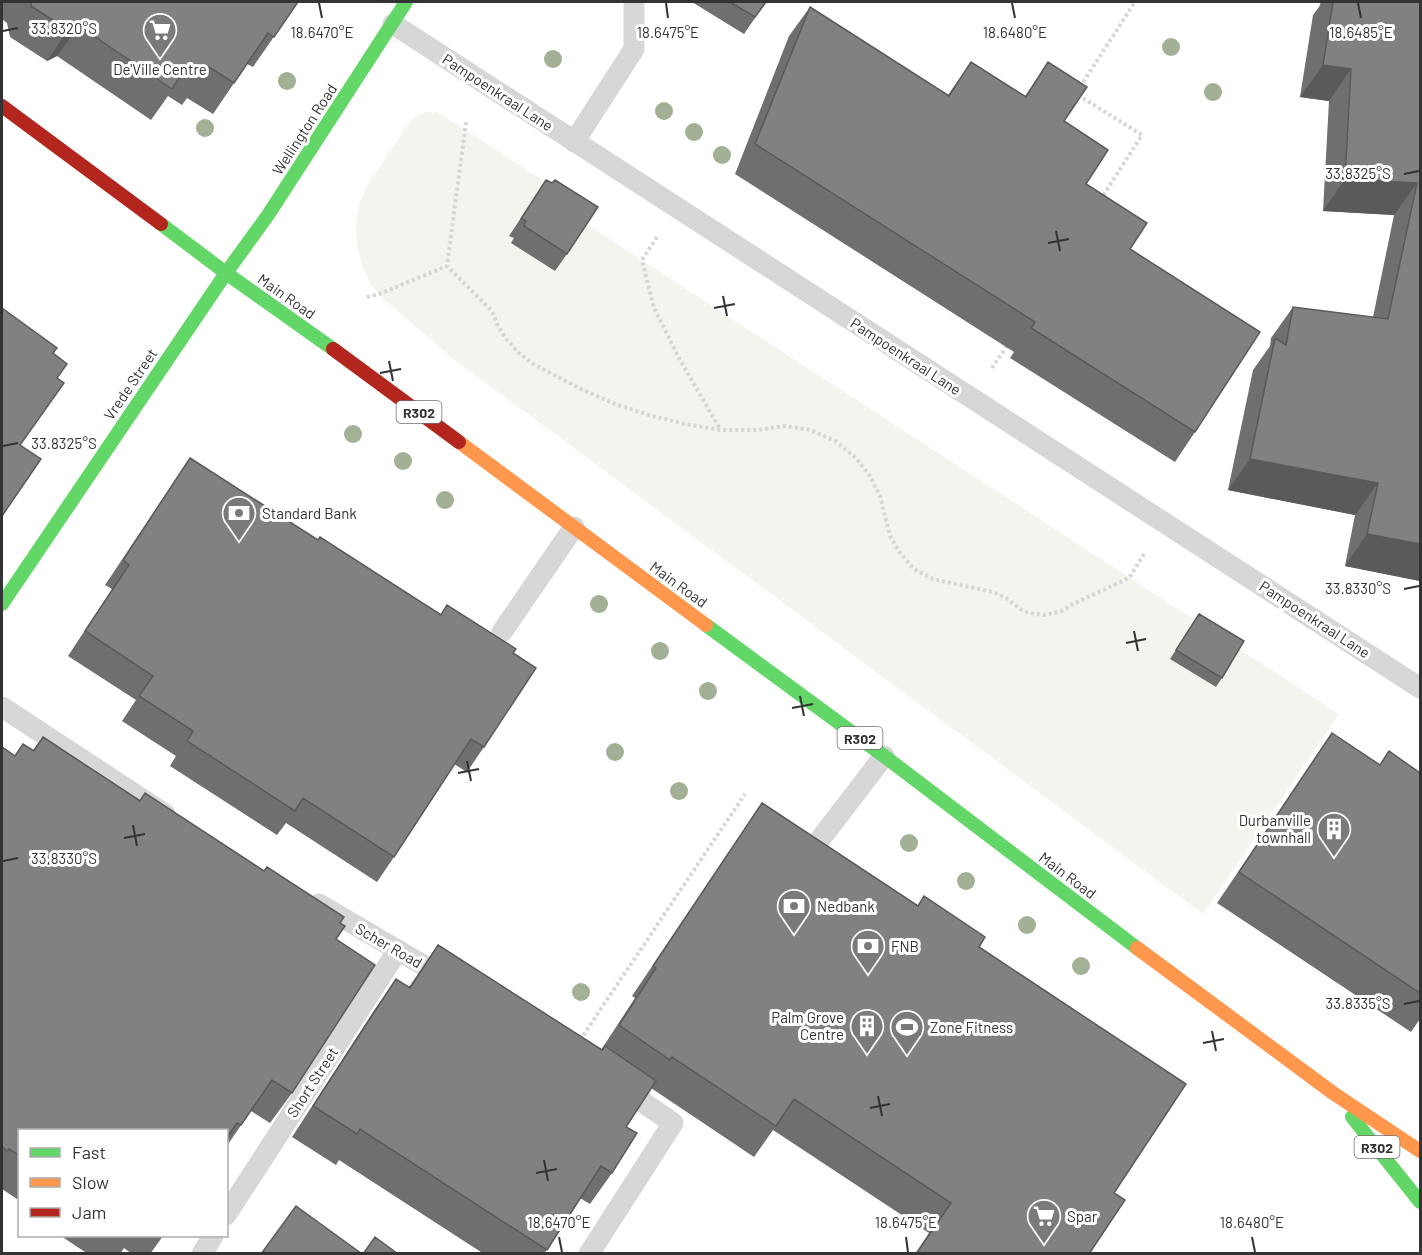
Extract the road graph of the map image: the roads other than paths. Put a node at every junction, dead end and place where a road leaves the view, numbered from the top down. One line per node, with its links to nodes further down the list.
1 (406, 2): 3 (main road, Wellington Road)
2 (634, 2): 5 (lane)
3 (393, 24): 5 (lane, Pampoenkraal Lane); 6 (main road, Wellington Road)
4 (2, 106): 6 (main road, Main Road)
5 (574, 142): 10 (lane, Pampoenkraal Lane)
6 (226, 273): 7 (main road, Main Road / R302); 8 (main road, Vrede Street)
7 (574, 527): 9 (lane); 12 (main road, Main Road / R302)
8 (2, 604)
9 (502, 632)
10 (1420, 688)
11 (2, 707): 13 (lane)
12 (884, 756): 14 (lane); 19 (main road, Main Road / R302)
13 (181, 825)
14 (818, 842)
15 (305, 896): 16 (lane, Scher Road)
16 (398, 950): 17 (lane, Scher Road); 22 (lane, Short Street)
17 (459, 986)
18 (571, 1053): 25 (lane)
19 (1332, 1093): 20 (main road, R302); 21 (main road, R302)
20 (1420, 1151)
21 (1420, 1202)
22 (228, 1212)
23 (212, 1237): 24 (lane)
24 (202, 1254)
25 (589, 1254)

